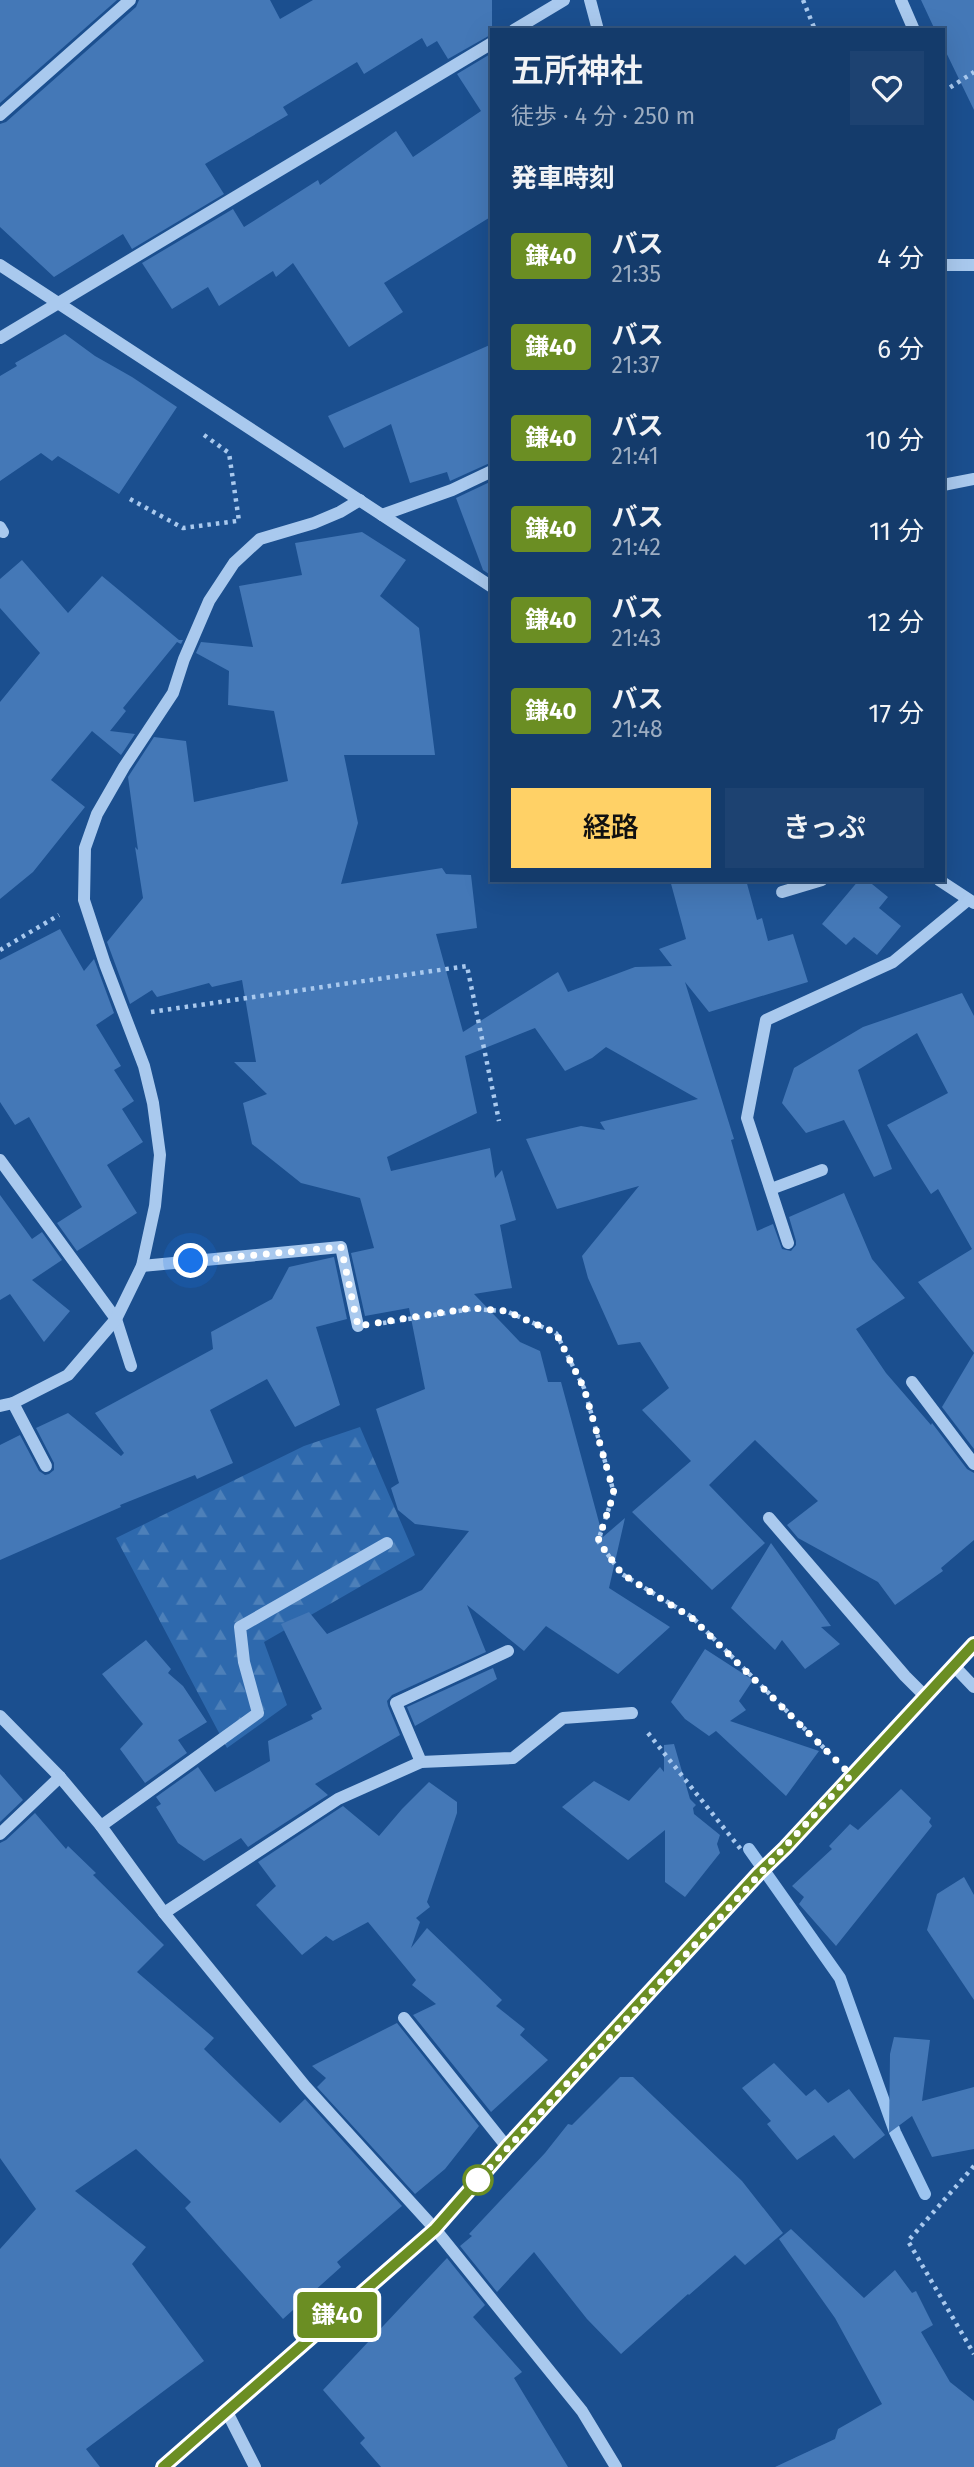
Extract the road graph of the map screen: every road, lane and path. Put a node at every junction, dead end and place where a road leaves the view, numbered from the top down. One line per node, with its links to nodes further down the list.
1 (130, 0): 13 (street)
2 (564, 0): 6 (street)
3 (590, 0): 7 (street)
4 (803, 0): 8 (path)
5 (901, 0): 9 (street)
6 (517, 28)
7 (597, 28)
8 (814, 28)
9 (913, 28)
10 (490, 44): 17 (street)
11 (974, 72): 12 (path)
12 (945, 91)
13 (0, 115)
14 (0, 265): 17 (street)
15 (945, 265): 16 (street)
16 (974, 265)
17 (56, 303): 18 (street); 24 (street)
18 (0, 338)
19 (197, 430): 26 (path)
20 (490, 472): 25 (street)
21 (974, 479): 22 (street)
22 (945, 485)
23 (130, 499): 26 (path)
24 (359, 500): 25 (street); 27 (street)
25 (382, 515): 28 (street)
26 (239, 521): 27 (path)
27 (260, 539): 32 (street)
28 (490, 586)
29 (815, 882): 31 (street)
30 (942, 882): 33 (street)
31 (782, 892)
32 (84, 900): 34 (path); 35 (street)
33 (971, 901): 39 (street)
34 (0, 950)
35 (126, 1015): 36 (path); 41 (street)
36 (499, 1121)
37 (0, 1160): 42 (street)
38 (822, 1170): 39 (street)
39 (771, 1189): 40 (street)
40 (788, 1243)
41 (142, 1266): 42 (street); 43 (street)
42 (116, 1319): 44 (street); 46 (street)
43 (358, 1326): 59 (path)
44 (131, 1366)
45 (912, 1382): 47 (street)
46 (6, 1404): 48 (street)
47 (974, 1464)
48 (46, 1466)
49 (769, 1518): 55 (street)
50 (387, 1543): 61 (street)
51 (974, 1644): 53 (street)
52 (508, 1651): 58 (street)
53 (954, 1667): 54 (street); 55 (street)
54 (974, 1687)
55 (925, 1696): 59 (street)
56 (632, 1713): 58 (street); 63 (path)
57 (0, 1716): 60 (street)
58 (421, 1762): 64 (street)
59 (851, 1775): 63 (street)
60 (60, 1777): 61 (street); 62 (street)
61 (101, 1826): 64 (street)
62 (0, 1834)
63 (759, 1873): 66 (street)
64 (164, 1913): 68 (street)
65 (404, 2018): 66 (street)
66 (507, 2147): 68 (street)
67 (974, 2166): 69 (path)
68 (435, 2229): 70 (street); 73 (street)
69 (974, 2354)
70 (227, 2412): 71 (street); 72 (street)
71 (163, 2467)
72 (255, 2467)
73 (616, 2467)

